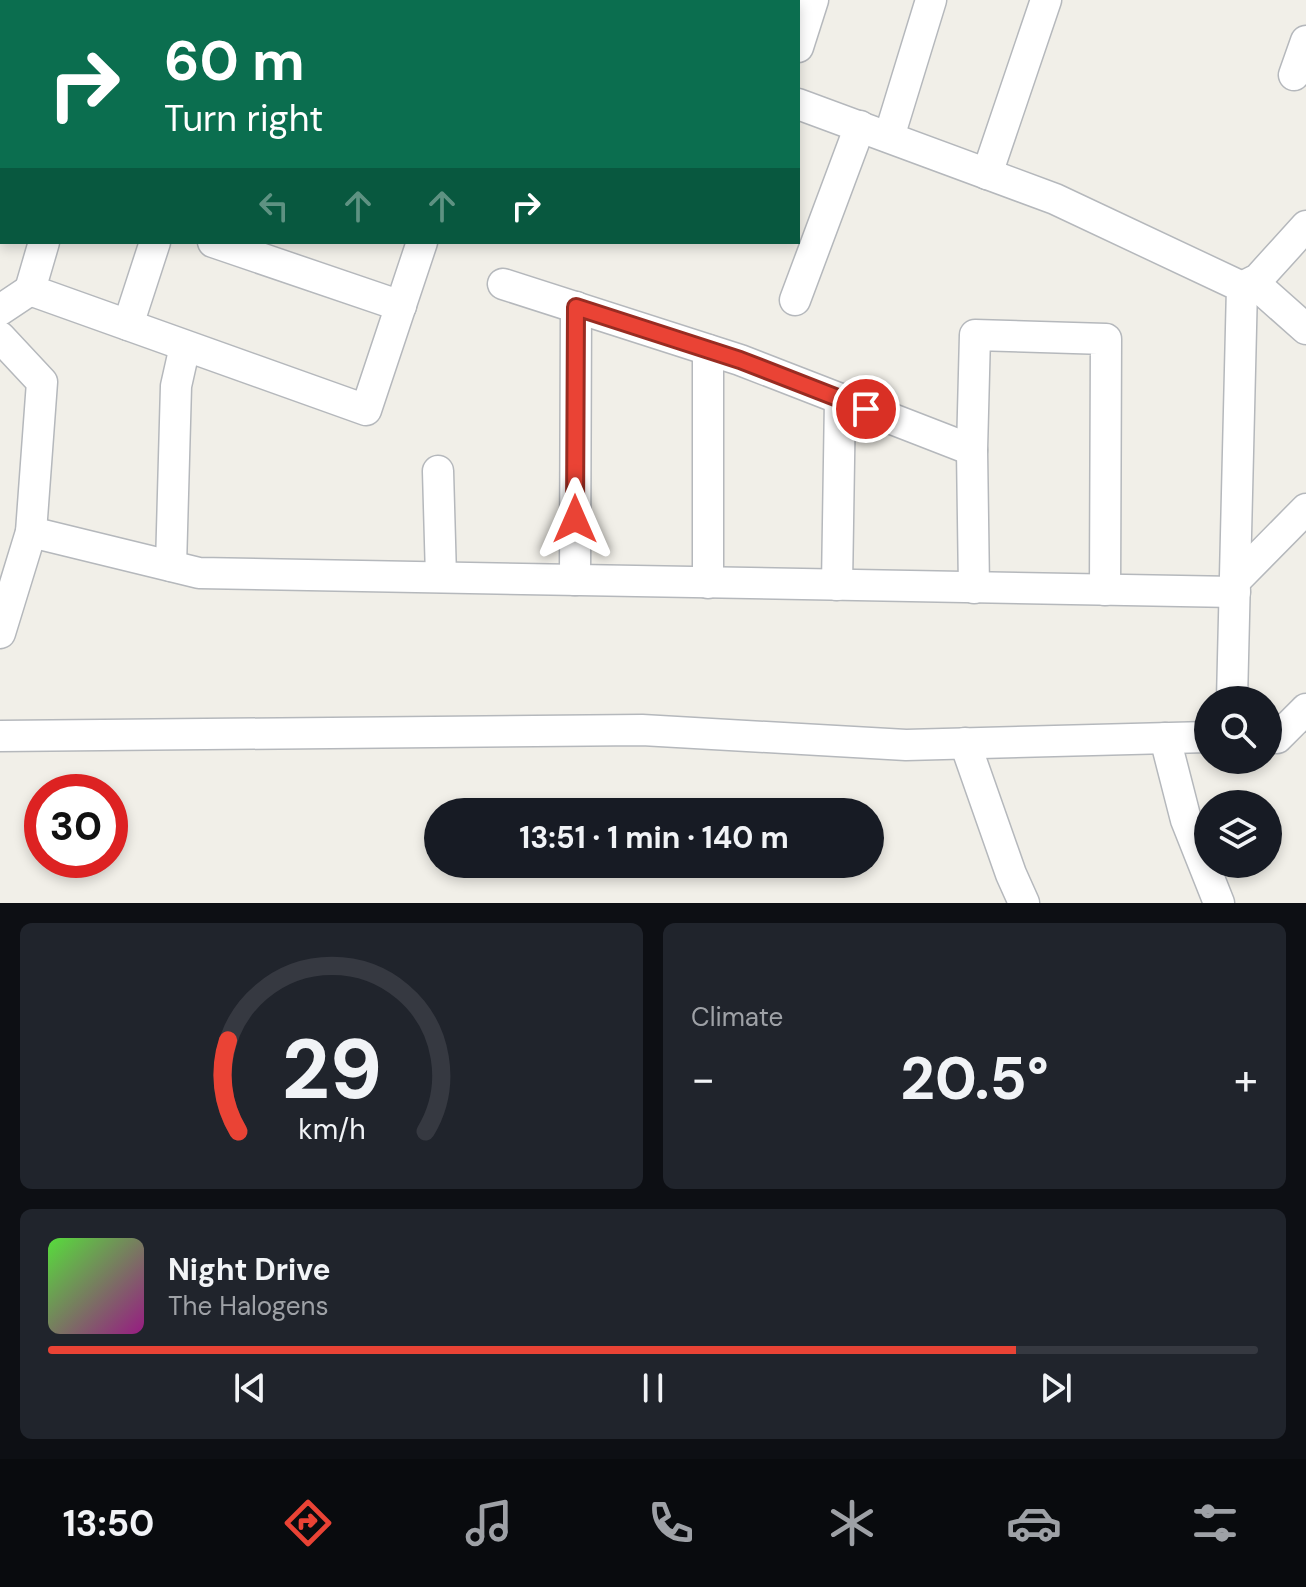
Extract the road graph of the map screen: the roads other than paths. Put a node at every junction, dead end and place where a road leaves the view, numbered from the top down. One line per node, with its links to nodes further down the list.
1 (813, 0): 4 (street)
2 (931, 0): 9 (street)
3 (1046, 0): 10 (street)
4 (800, 41)
5 (1306, 41): 6 (street)
6 (1294, 75)
7 (800, 105): 8 (street)
8 (860, 126): 9 (street); 12 (street)
9 (889, 137): 10 (street)
10 (987, 174): 19 (street)
11 (1306, 226): 19 (street)
12 (807, 242): 21 (street)
13 (43, 244): 20 (street)
14 (154, 244): 25 (street)
15 (226, 244): 17 (street)
16 (421, 244): 22 (street)
17 (288, 254): 22 (street)
18 (503, 284): 23 (street)
19 (1247, 284): 26 (street); 40 (street)
20 (30, 290): 24 (street); 25 (street)
21 (795, 300)
22 (401, 306): 28 (street)
23 (576, 307): 29 (street); 37 (street)
24 (0, 310)
25 (128, 325): 28 (street)
26 (1306, 329)
27 (0, 337): 34 (street)
28 (185, 346): 35 (street)
29 (708, 350): 30 (street); 38 (street)
30 (840, 399): 31 (street); 39 (street)
31 (972, 450): 41 (street); 42 (street)
32 (438, 471): 36 (street)
33 (1306, 509): 40 (street)
34 (31, 532): 35 (street); 43 (street)
35 (171, 566): 36 (street)
36 (441, 577): 37 (street)
37 (575, 580): 38 (street)
38 (708, 583): 39 (street)
39 (837, 585): 41 (street)
40 (1235, 586): 42 (street); 44 (street)
41 (974, 588): 42 (street)
42 (1105, 590)
43 (0, 633)
44 (1232, 686)
45 (1306, 709): 49 (street)
46 (0, 736): 50 (street)
47 (1194, 737): 48 (street)
48 (1165, 738): 50 (street); 52 (street)
49 (1284, 739)
50 (965, 743): 51 (street)
51 (1024, 903)
52 (1219, 903)

